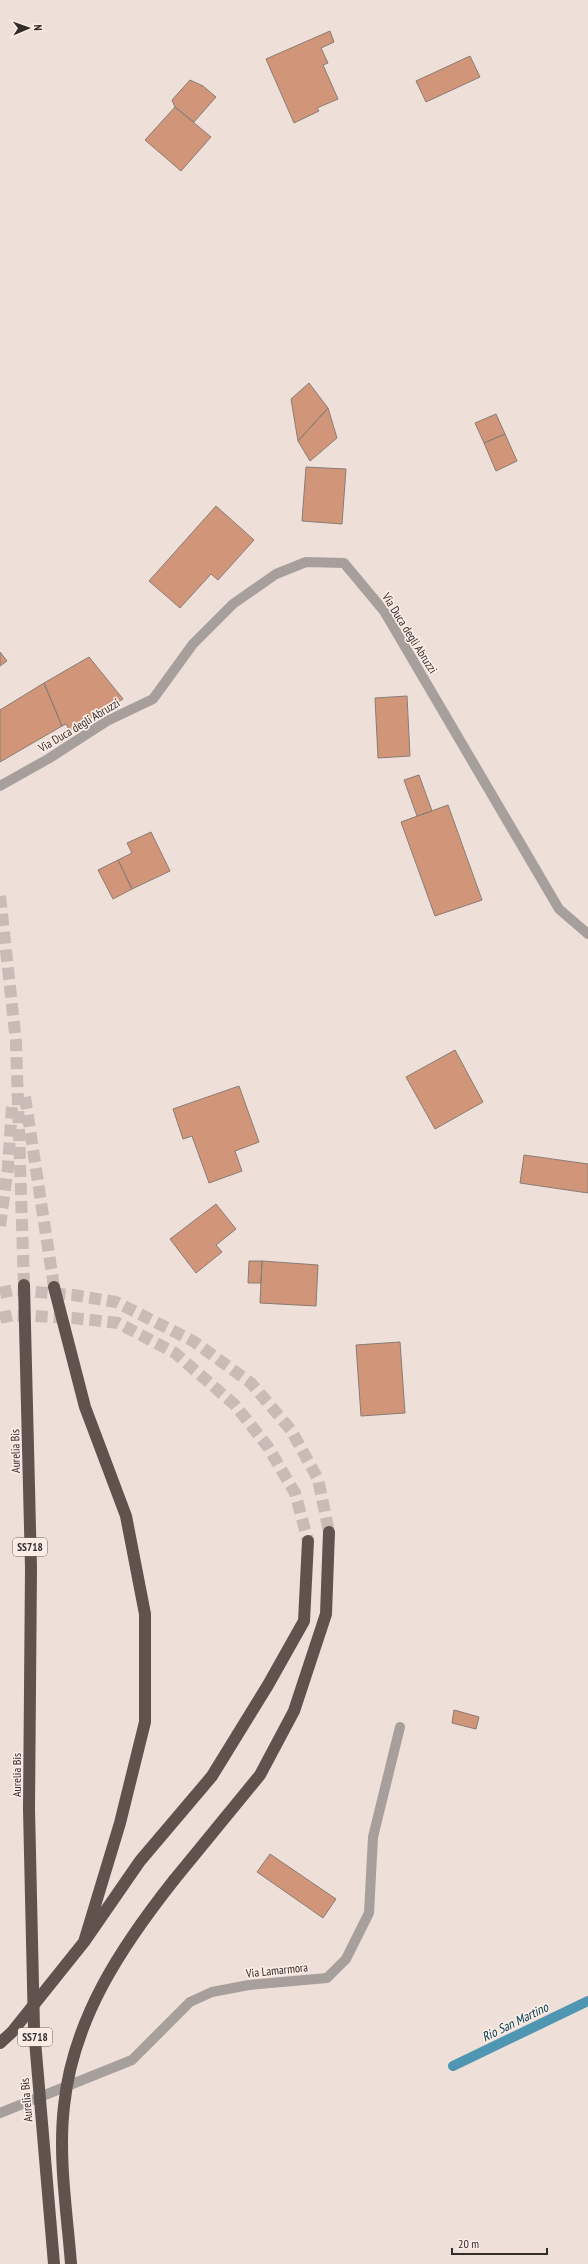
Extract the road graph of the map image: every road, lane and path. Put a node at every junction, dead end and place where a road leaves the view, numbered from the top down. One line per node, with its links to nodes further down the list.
1 (0, 786): 2 (street, Via Duca degli Abruzzi)
2 (588, 934)
3 (24, 1285): 11 (highway, Aurelia Bis / SS718, bridge)
4 (54, 1287): 8 (highway)
5 (329, 1532): 12 (highway, bridge)
6 (308, 1541): 8 (highway)
7 (400, 1727): 10 (street, Via Lamarmora)
8 (84, 1942): 9 (highway)
9 (0, 2043)
10 (0, 2113)
11 (54, 2264)
12 (71, 2264)

